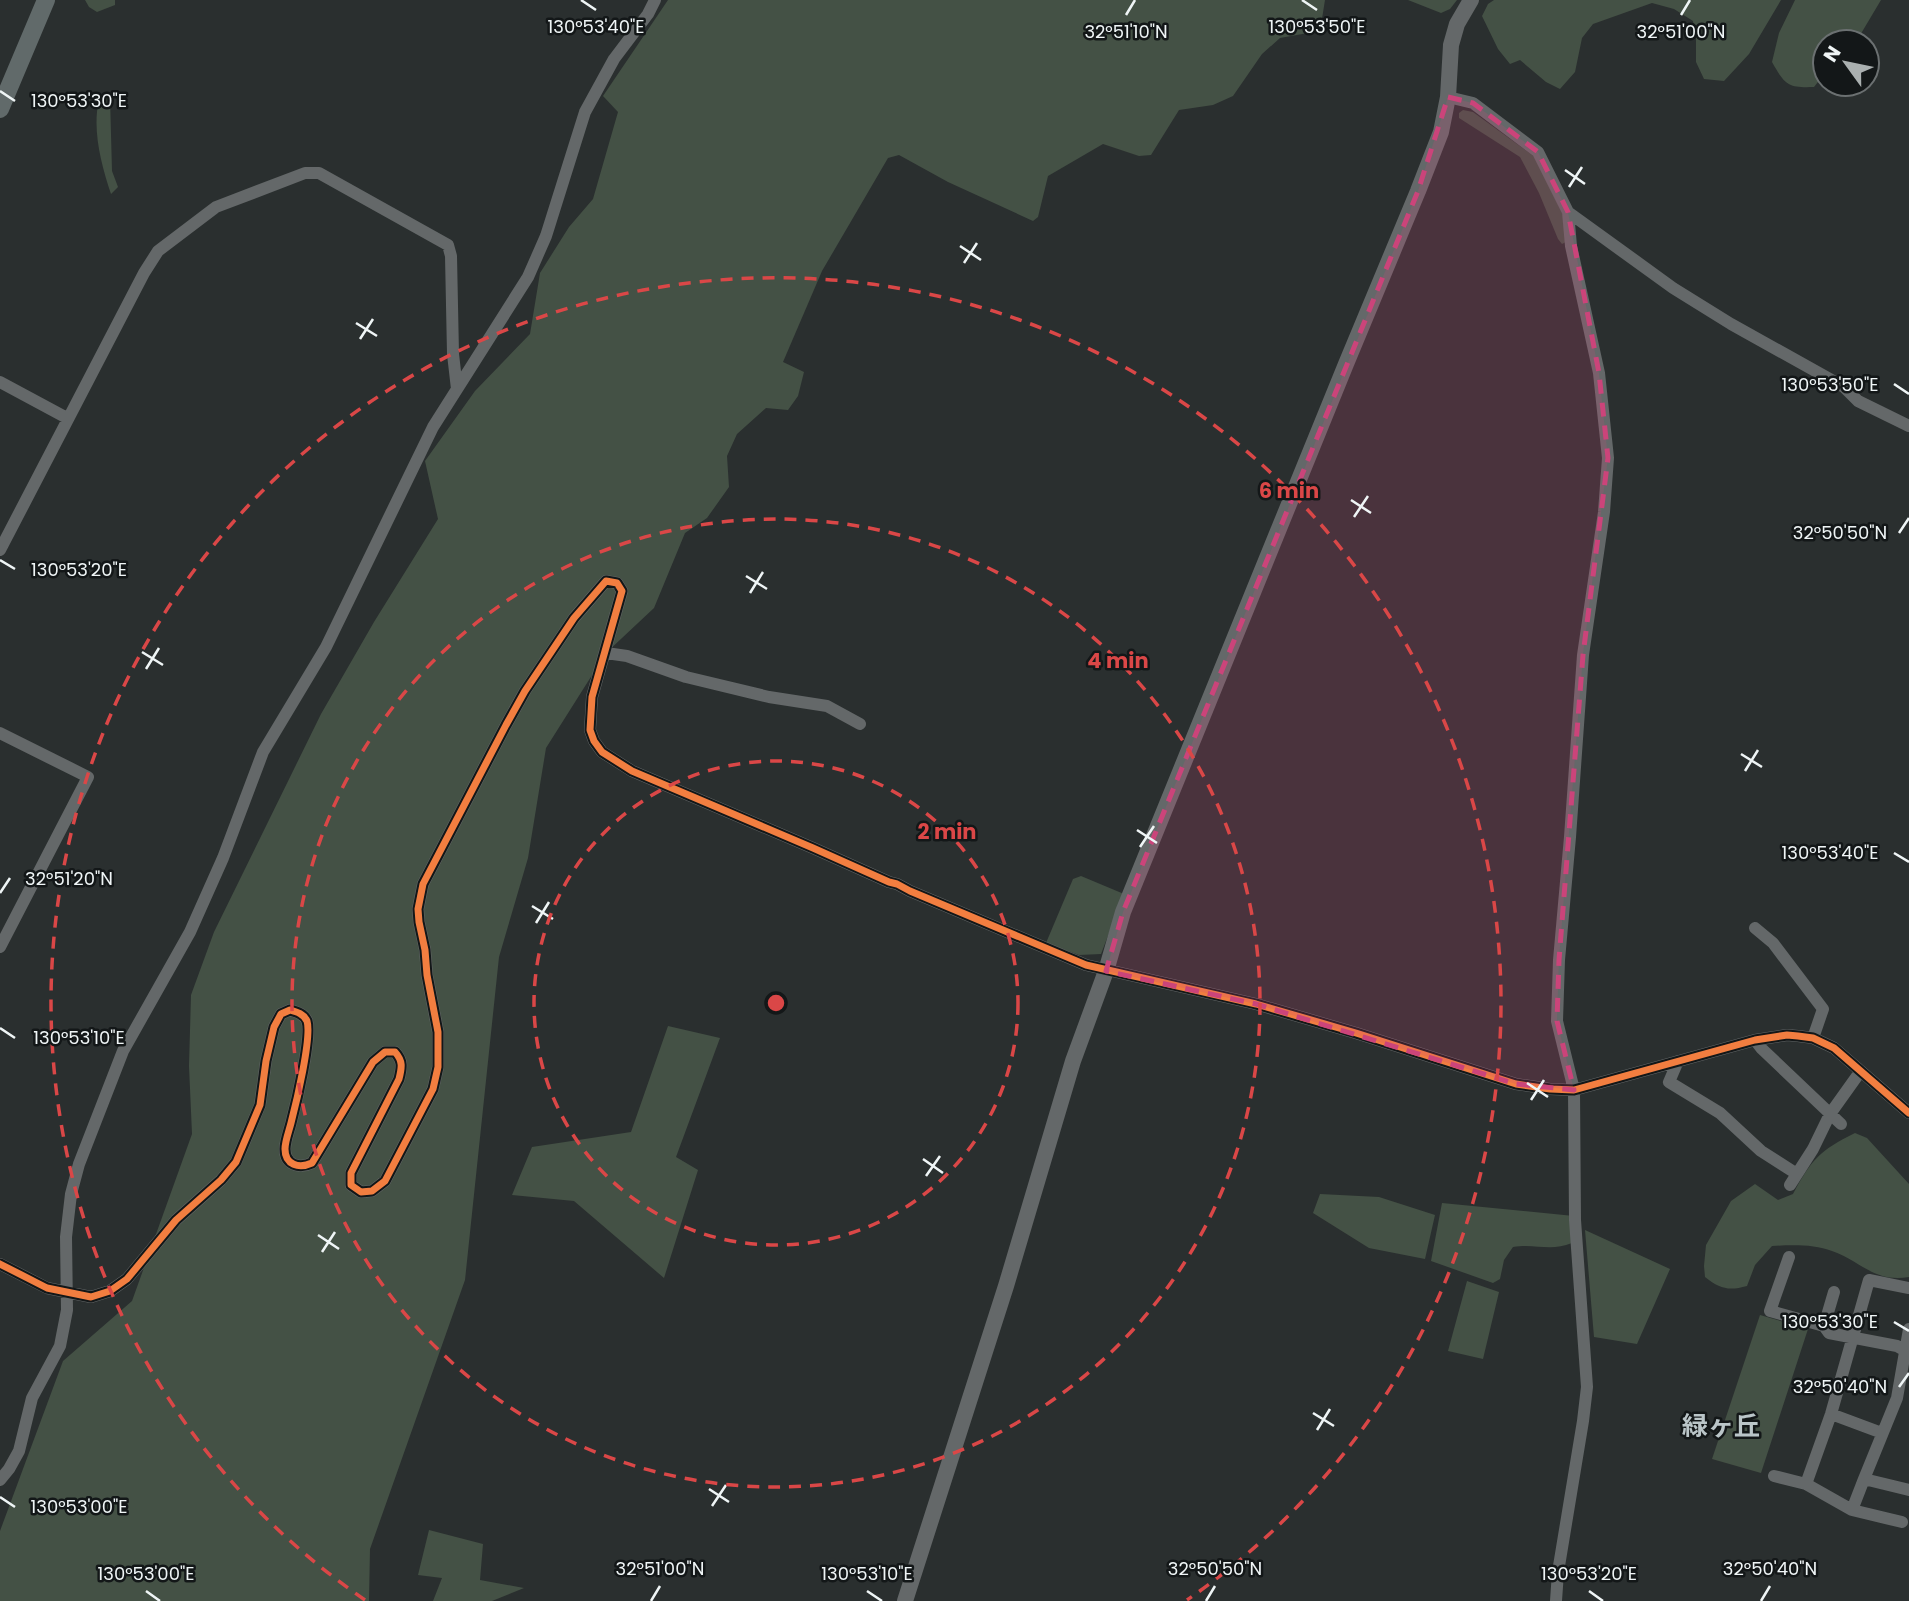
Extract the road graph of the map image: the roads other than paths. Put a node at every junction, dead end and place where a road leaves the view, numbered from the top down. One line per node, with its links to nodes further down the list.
1 (46, 0): 5 (main road)
2 (655, 0): 8 (street)
3 (1471, 0): 4 (street)
4 (1448, 97): 6 (street); 17 (street)
5 (0, 109)
6 (1568, 212): 10 (street); 22 (street)
7 (0, 382): 9 (street)
8 (457, 390): 9 (street); 29 (street)
9 (67, 418): 11 (street)
10 (1909, 426)
11 (0, 550)
12 (606, 653): 13 (street); 17 (street); 29 (street)
13 (860, 724)
14 (0, 733): 16 (street)
15 (1755, 928): 18 (street)
16 (0, 947)
17 (1106, 971): 22 (street); 45 (street)
18 (1813, 1038): 19 (street); 21 (street)
19 (1755, 1040): 20 (street); 23 (street)
20 (1678, 1061): 22 (street); 23 (street)
21 (1860, 1072): 23 (street); 24 (street)
22 (1574, 1090): 46 (street)
23 (1830, 1114): 25 (street)
24 (1909, 1114)
25 (1841, 1124)
26 (1788, 1257): 31 (street)
27 (0, 1264): 29 (street)
28 (1909, 1288): 33 (street)
29 (65, 1292): 40 (street)
30 (1834, 1292): 31 (street)
31 (1824, 1326): 33 (street)
32 (1909, 1329): 34 (street)
33 (1853, 1338): 34 (street); 36 (street)
34 (1907, 1350): 35 (street)
35 (1903, 1399): 37 (street)
36 (1831, 1414): 37 (street); 41 (street)
37 (1882, 1433): 39 (street)
38 (1774, 1476): 41 (street)
39 (1864, 1479): 42 (street); 43 (street)
40 (0, 1480)
41 (1806, 1484): 43 (street)
42 (1909, 1490)
43 (1852, 1510): 44 (street)
44 (1902, 1522)
45 (905, 1601)
46 (1556, 1601)

